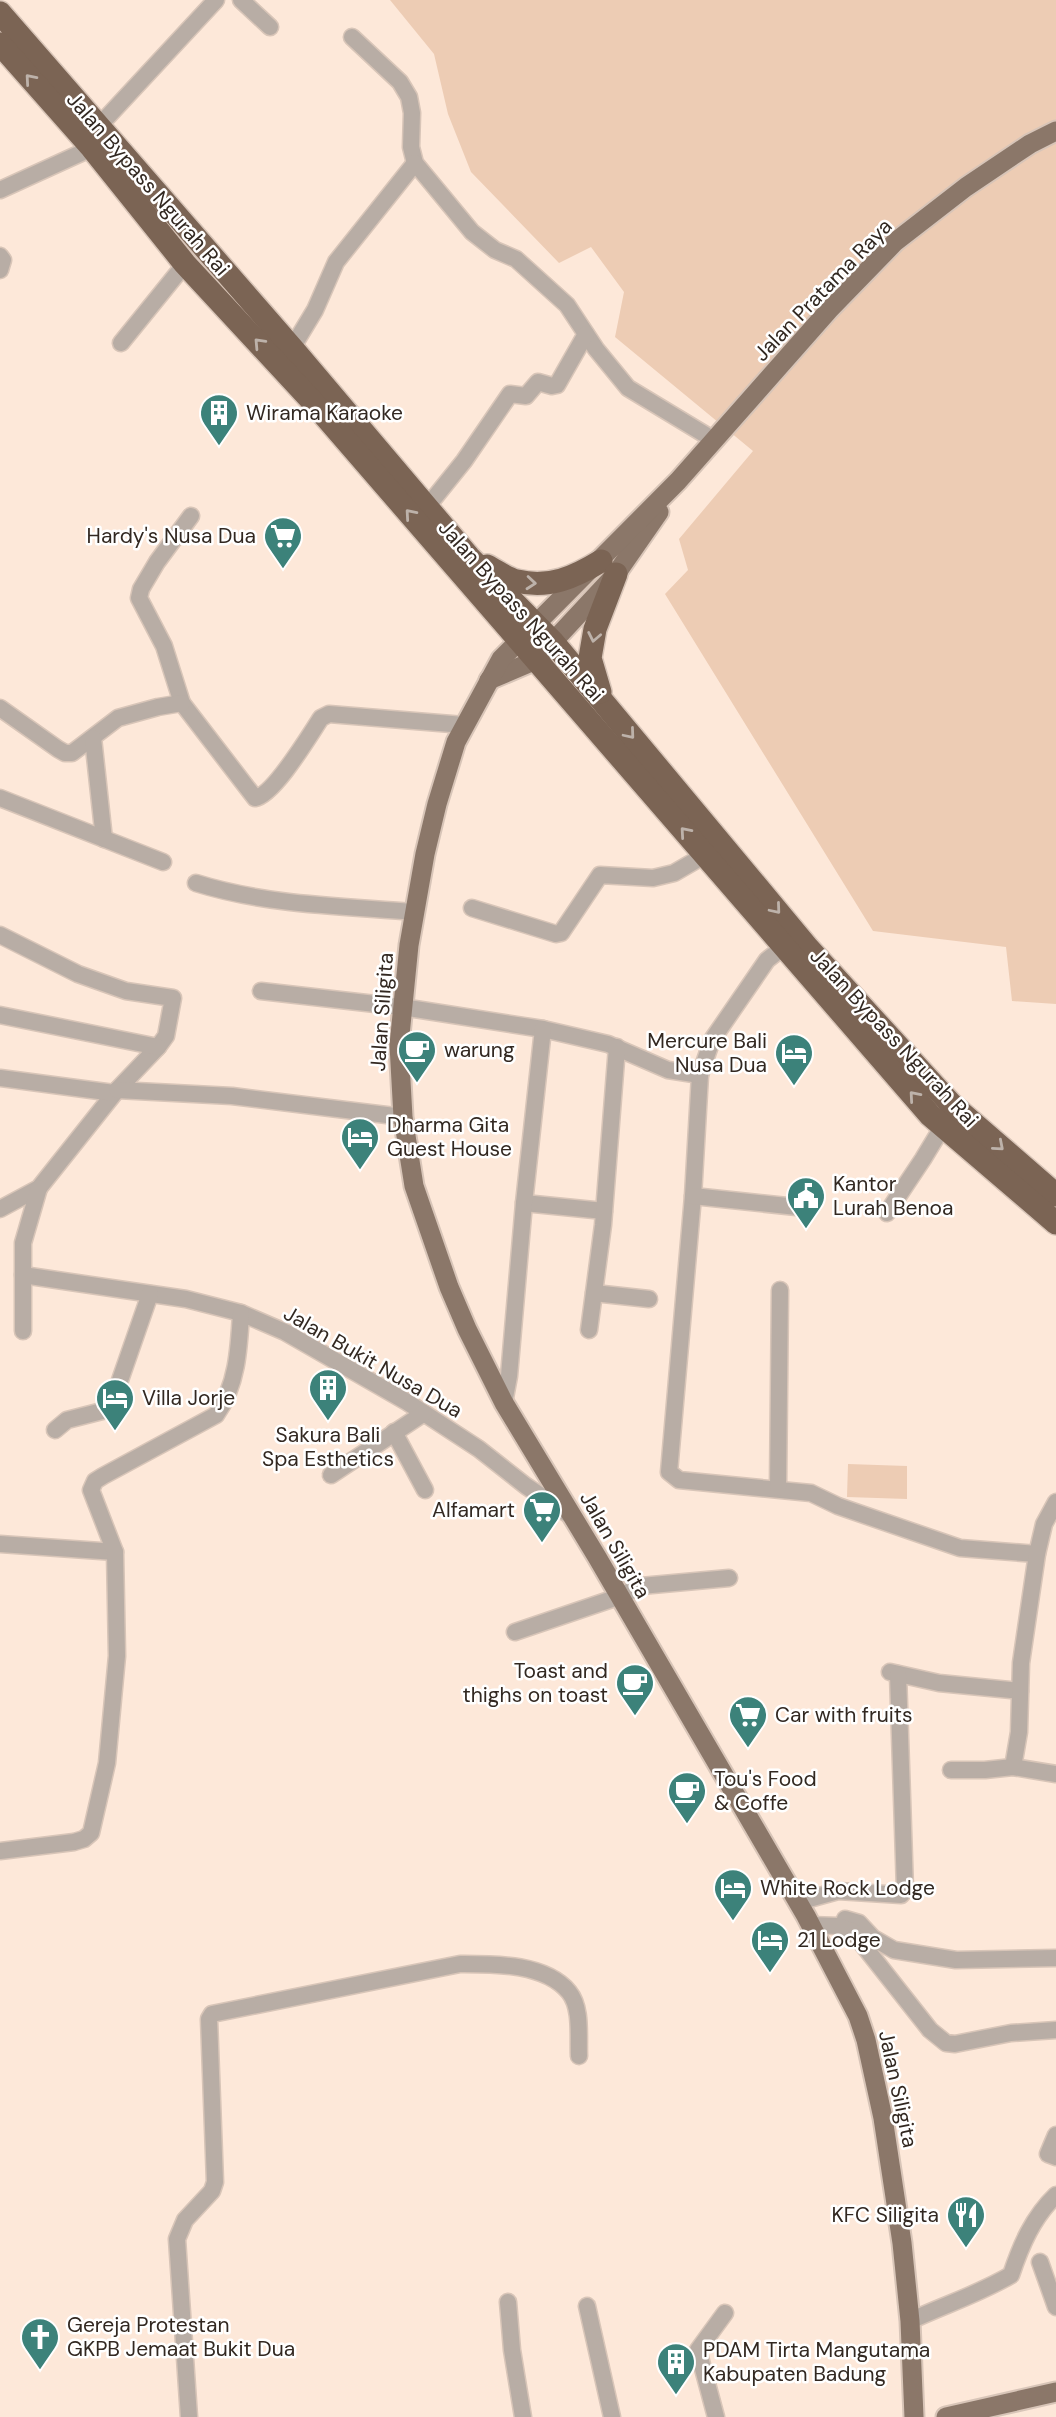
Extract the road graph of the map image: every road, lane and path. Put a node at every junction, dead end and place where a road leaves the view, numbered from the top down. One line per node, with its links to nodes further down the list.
1 (216, 0): 8 (street)
2 (242, 0): 4 (street)
3 (0, 13): 8 (highway, Jalan Bypass Ngurah Rai)
4 (270, 27)
5 (352, 37): 9 (street)
6 (0, 44): 8 (highway, Jalan Bypass Ngurah Rai, one-way to 6)
7 (1056, 131): 17 (main road, Jalan Pratama Raya)
8 (87, 143): 10 (street); 12 (highway, Jalan Bypass Ngurah Rai); 16 (highway, Jalan Bypass Ngurah Rai)
9 (415, 163): 14 (street); 16 (street)
10 (0, 190)
11 (0, 256): 13 (street)
12 (185, 264): 15 (street); 22 (highway, Jalan Bypass Ngurah Rai, one-way to 12)
13 (0, 270)
14 (586, 334): 17 (street); 18 (street)
15 (121, 343)
16 (292, 348): 18 (highway, Jalan Bypass Ngurah Rai)
17 (715, 440): 21 (main road, Jalan Pratama Raya)
18 (427, 507): 20 (highway, Jalan Bypass Ngurah Rai)
19 (191, 516): 27 (street)
20 (469, 557): 21 (highway, one-way to 21); 22 (highway, Jalan Bypass Ngurah Rai)
21 (608, 568): 22 (main road, Jalan Pratama Raya); 23 (main road, Jalan Pratama Raya); 26 (highway, one-way to 26)
22 (527, 632): 23 (highway, Jalan Bypass Ngurah Rai); 24 (highway, Jalan Bypass Ngurah Rai); 25 (main road, Jalan Siligita)
23 (553, 642): 24 (main road, Jalan Pratama Raya); 26 (highway, Jalan Bypass Ngurah Rai)
24 (536, 660): 25 (main road); 33 (highway, Jalan Bypass Ngurah Rai, one-way to 24)
25 (489, 680): 29 (main road, Jalan Siligita)
26 (603, 701): 52 (highway, Jalan Bypass Ngurah Rai, one-way to 52)
27 (182, 703): 29 (street); 30 (street)
28 (0, 708): 30 (street)
29 (464, 725): 37 (main road, Jalan Siligita)
30 (93, 738): 32 (street)
31 (0, 797): 32 (street)
32 (104, 839): 34 (street)
33 (705, 855): 36 (street); 39 (highway, Jalan Bypass Ngurah Rai)
34 (163, 862)
35 (196, 883): 37 (street)
36 (472, 908)
37 (414, 912): 41 (main road, Jalan Siligita)
38 (0, 935): 44 (street)
39 (785, 946): 46 (street); 50 (highway, Jalan Bypass Ngurah Rai, one-way to 39)
40 (261, 991): 41 (street)
41 (402, 1007): 43 (street); 49 (main road, Jalan Siligita)
42 (0, 1015): 44 (street)
43 (543, 1029): 45 (street); 54 (street)
44 (158, 1047): 48 (street)
45 (617, 1047): 46 (street); 57 (street)
46 (700, 1075): 53 (street)
47 (0, 1078): 48 (street)
48 (115, 1092): 49 (street); 51 (street)
49 (403, 1117): 68 (main road, Jalan Siligita)
50 (943, 1126): 58 (street); 59 (highway, Jalan Bypass Ngurah Rai)
51 (40, 1188): 56 (street); 60 (street)
52 (1056, 1195)
53 (693, 1196): 55 (street); 73 (street)
54 (524, 1203): 57 (street); 68 (street)
55 (806, 1208)
56 (0, 1209)
57 (604, 1210): 62 (street)
58 (887, 1213)
59 (1056, 1223)
60 (23, 1275): 63 (street, Jalan Bukit Nusa Dua); 67 (street)
61 (780, 1290): 73 (street)
62 (594, 1293): 64 (street); 66 (street)
63 (150, 1294): 65 (street, Jalan Bukit Nusa Dua); 70 (street)
64 (649, 1299)
65 (241, 1313): 69 (street, Jalan Bukit Nusa Dua); 78 (street)
66 (589, 1330)
67 (23, 1331)
68 (504, 1403): 76 (main road, Jalan Siligita)
69 (424, 1413): 71 (street); 76 (street, Jalan Bukit Nusa Dua)
70 (55, 1430)
71 (394, 1432): 72 (street); 74 (street)
72 (331, 1475)
73 (778, 1488): 79 (street)
74 (425, 1490)
75 (1056, 1502): 79 (street)
76 (571, 1517): 81 (main road, Jalan Siligita)
77 (0, 1544): 78 (street)
78 (115, 1552): 87 (street)
79 (1037, 1554): 83 (street)
80 (729, 1578): 81 (street)
81 (618, 1597): 82 (street); 88 (main road, Jalan Siligita)
82 (515, 1632)
83 (1020, 1691): 84 (street); 88 (street)
84 (1013, 1767): 85 (street); 86 (street)
85 (951, 1770)
86 (1056, 1774)
87 (0, 1850)
88 (804, 1914): 89 (street); 90 (street); 100 (main road, Jalan Siligita)
89 (1056, 1958)
90 (1056, 2030)
91 (579, 2056): 102 (street)
92 (1056, 2135): 93 (street)
93 (1056, 2157)
94 (1056, 2195): 100 (street)
95 (1040, 2262): 98 (street)
96 (508, 2302): 103 (street)
97 (587, 2306): 104 (street)
98 (1056, 2307)
99 (725, 2313): 105 (street)
100 (910, 2321): 106 (main road, Jalan Siligita)
101 (1056, 2392): 107 (main road)
102 (189, 2417)
103 (523, 2417)
104 (612, 2417)
105 (716, 2417)
106 (914, 2417)
107 (946, 2417)

